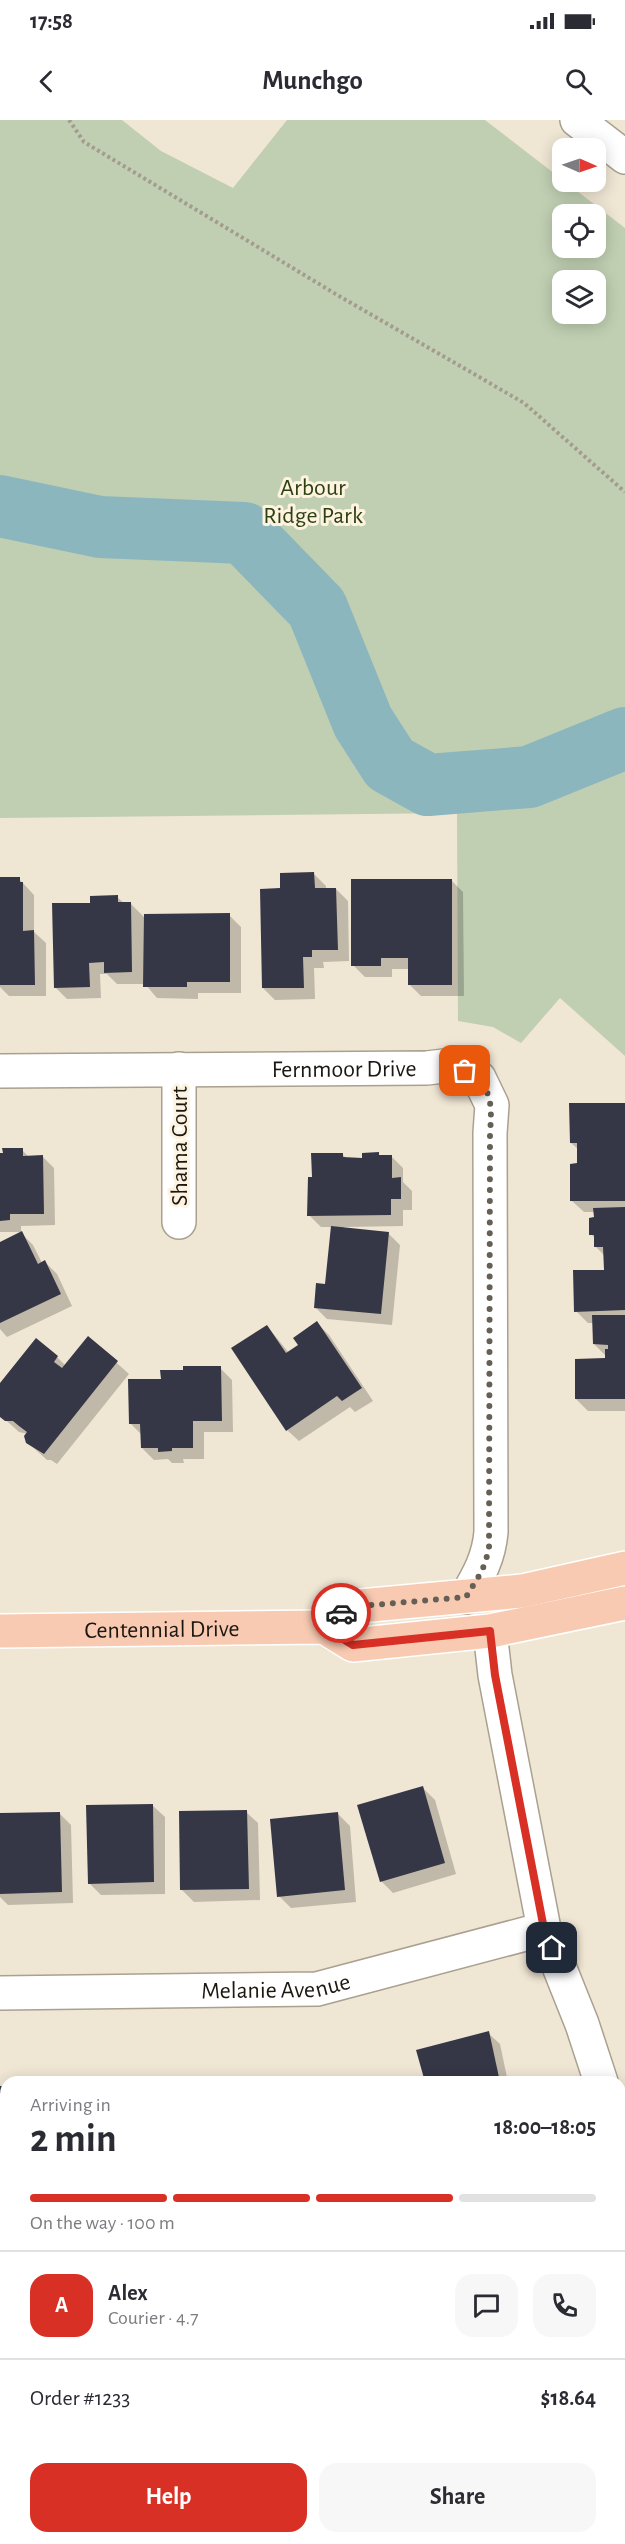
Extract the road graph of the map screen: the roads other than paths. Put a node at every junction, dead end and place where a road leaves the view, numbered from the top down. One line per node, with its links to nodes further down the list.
1 (577, 120): 2 (street)
2 (625, 157)
3 (179, 1070): 4 (street, Fernmoor Drive); 5 (street, Shama Court); 7 (street, Fernmoor Drive)
4 (0, 1071)
5 (179, 1222)
6 (625, 1568): 7 (main road)
7 (466, 1597): 9 (main road)
8 (625, 1603): 11 (main road)
9 (324, 1627): 10 (main road, Centennial Drive); 11 (main road)
10 (0, 1631)
11 (490, 1631): 12 (street)
12 (544, 1929): 13 (street, Melanie Avenue); 14 (street)
13 (0, 1993)
14 (599, 2076)

